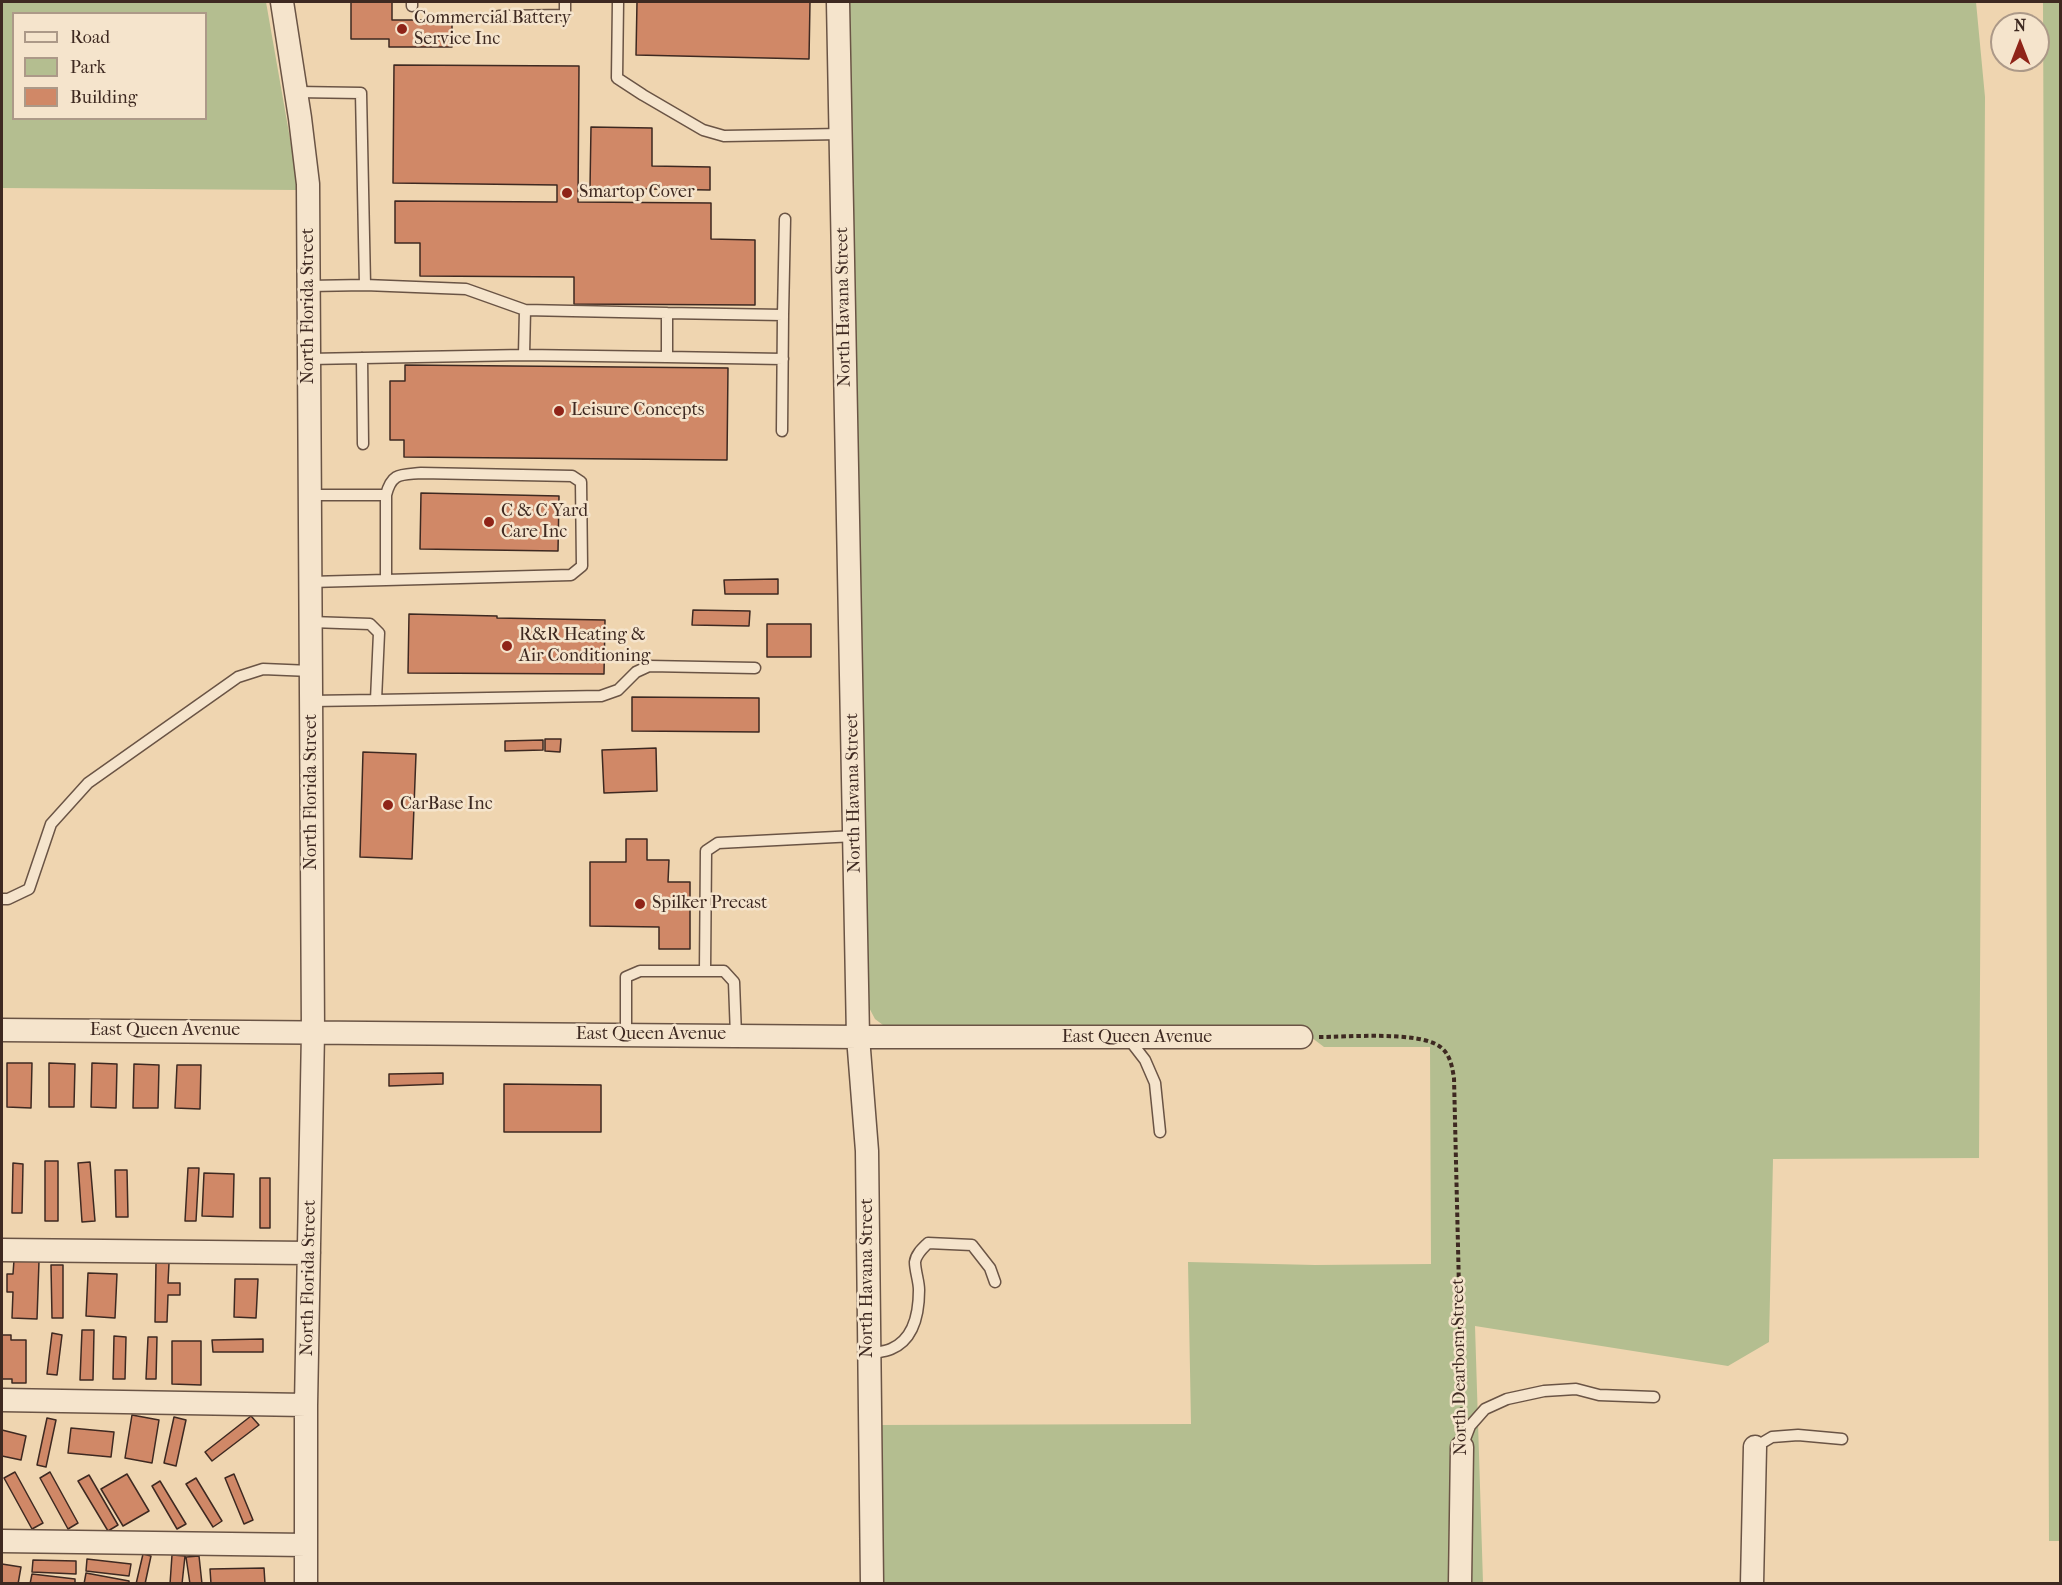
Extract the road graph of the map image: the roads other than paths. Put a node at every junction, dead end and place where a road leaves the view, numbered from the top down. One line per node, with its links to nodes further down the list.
1 (282, 2): 6 (street, North Florida Street)
2 (565, 2): 5 (lane)
3 (618, 2): 7 (lane)
4 (838, 2): 7 (street, North Havana Street)
5 (499, 16)
6 (297, 92): 9 (lane); 10 (street, North Florida Street)
7 (841, 134): 30 (street, North Havana Street)
8 (785, 219): 13 (lane)
9 (365, 285): 10 (lane); 11 (lane)
10 (309, 286): 17 (street, North Florida Street)
11 (525, 310): 12 (lane); 14 (lane)
12 (667, 313): 13 (lane); 15 (lane)
13 (783, 315): 18 (lane)
14 (524, 355): 15 (lane); 16 (lane)
15 (667, 357): 18 (lane)
16 (362, 358): 17 (lane); 20 (lane)
17 (309, 359): 21 (street, North Florida Street)
18 (783, 359): 19 (lane)
19 (782, 430)
20 (363, 444)
21 (310, 495): 22 (lane); 24 (street, North Florida Street)
22 (386, 495): 23 (lane); 23 (lane)
23 (386, 580): 24 (lane)
24 (310, 582): 25 (street, North Florida Street)
25 (311, 622): 27 (street, North Florida Street); 28 (lane)
26 (754, 668): 28 (lane)
27 (311, 671): 29 (street, North Florida Street); 31 (lane)
28 (376, 700): 29 (lane)
29 (311, 701): 34 (street, North Florida Street)
30 (855, 836): 32 (lane); 37 (street, North Havana Street)
31 (2, 899)
32 (705, 971): 35 (lane); 36 (lane)
33 (2, 1030): 34 (street, East Queen Avenue)
34 (313, 1032): 35 (street, East Queen Avenue); 42 (street, North Florida Street)
35 (626, 1035): 36 (street, East Queen Avenue)
36 (736, 1036): 37 (street, East Queen Avenue)
37 (858, 1037): 39 (street, East Queen Avenue); 44 (street, North Havana Street)
38 (1301, 1037): 39 (street, East Queen Avenue)
39 (1128, 1038): 40 (lane)
40 (1160, 1132)
41 (2, 1250): 42 (street)
42 (309, 1253): 47 (street, North Florida Street)
43 (995, 1282): 44 (lane)
44 (868, 1354): 54 (street, North Havana Street)
45 (1654, 1397): 50 (lane)
46 (2, 1400): 47 (street)
47 (306, 1406): 52 (street, North Florida Street)
48 (1842, 1439): 49 (lane)
49 (1755, 1447): 56 (street)
50 (1462, 1448): 55 (street, North Dearborn Street)
51 (2, 1541): 52 (street)
52 (306, 1545): 53 (street, North Florida Street)
53 (306, 1584)
54 (872, 1584)
55 (1460, 1584)
56 (1752, 1584)

